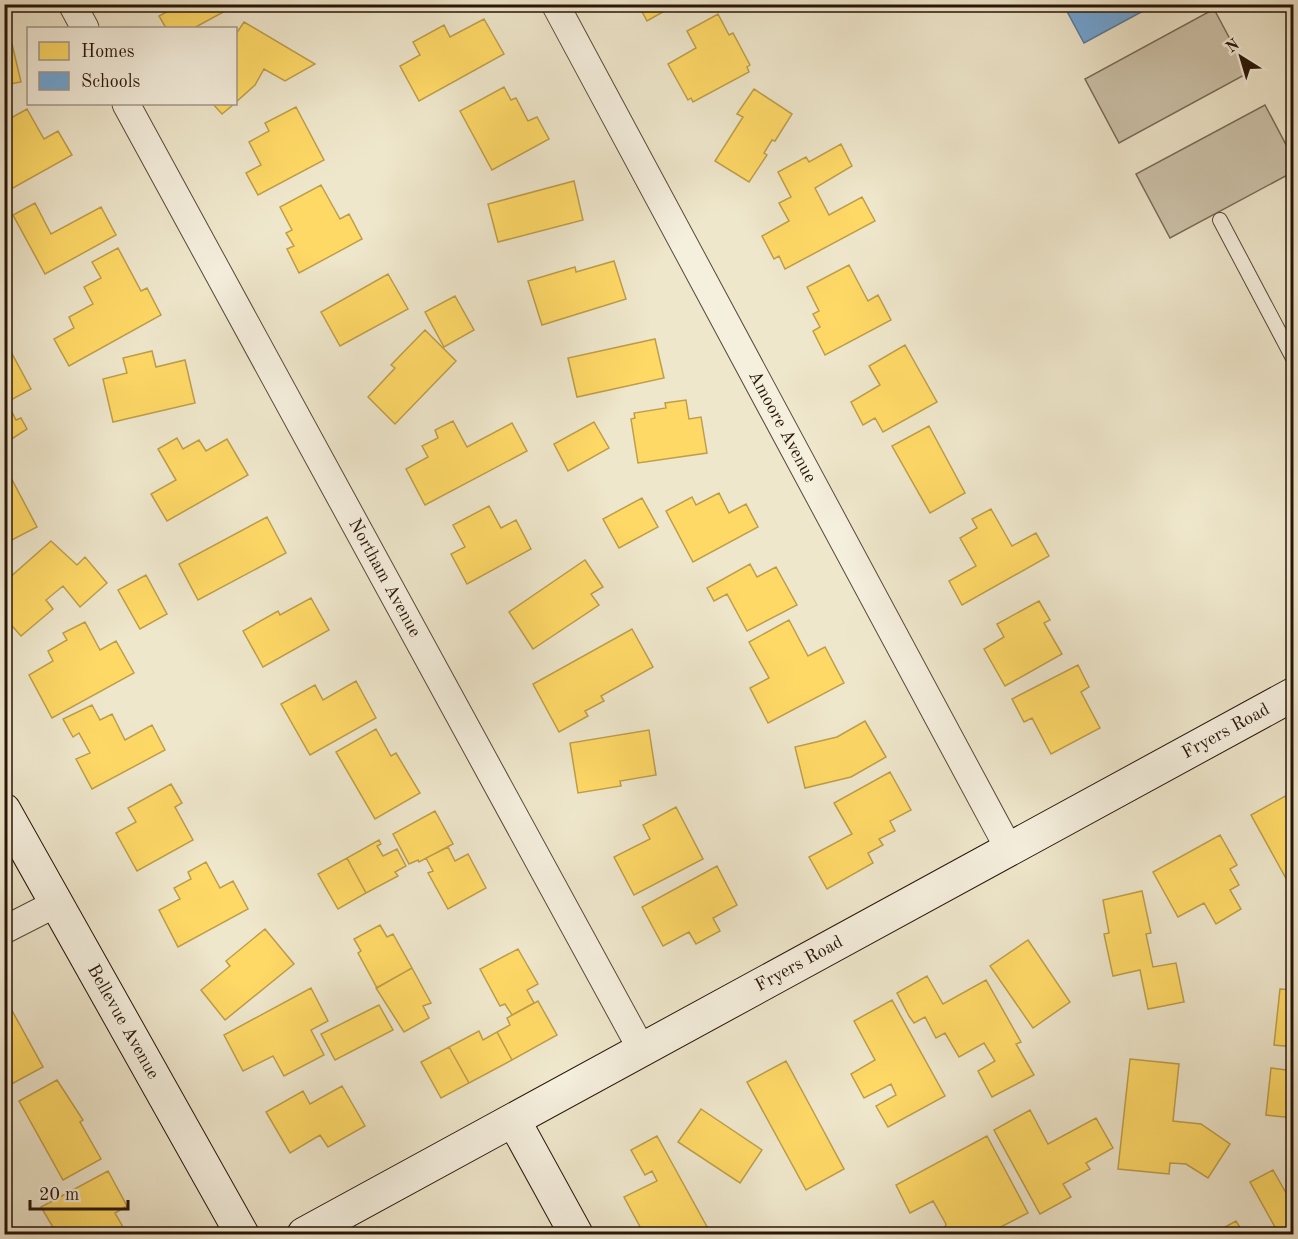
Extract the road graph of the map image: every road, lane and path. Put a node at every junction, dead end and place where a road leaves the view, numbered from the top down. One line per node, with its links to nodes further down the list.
1 (72, 4): 3 (street)
2 (555, 4): 9 (street, Amoore Avenue)
3 (84, 27)
4 (127, 105): 12 (street, Northam Avenue)
5 (1220, 220): 6 (lane)
6 (1293, 360)
7 (1293, 694): 9 (street, Fryers Road)
8 (4, 810): 10 (street, Bellevue Avenue)
9 (1010, 849): 12 (street, Fryers Road)
10 (55, 904): 11 (street); 14 (street, Bellevue Avenue)
11 (4, 930)
12 (643, 1052): 13 (street, Fryers Road)
13 (514, 1121): 15 (street, Fryers Road); 16 (street)
14 (242, 1234)
15 (304, 1234)
16 (576, 1234)

